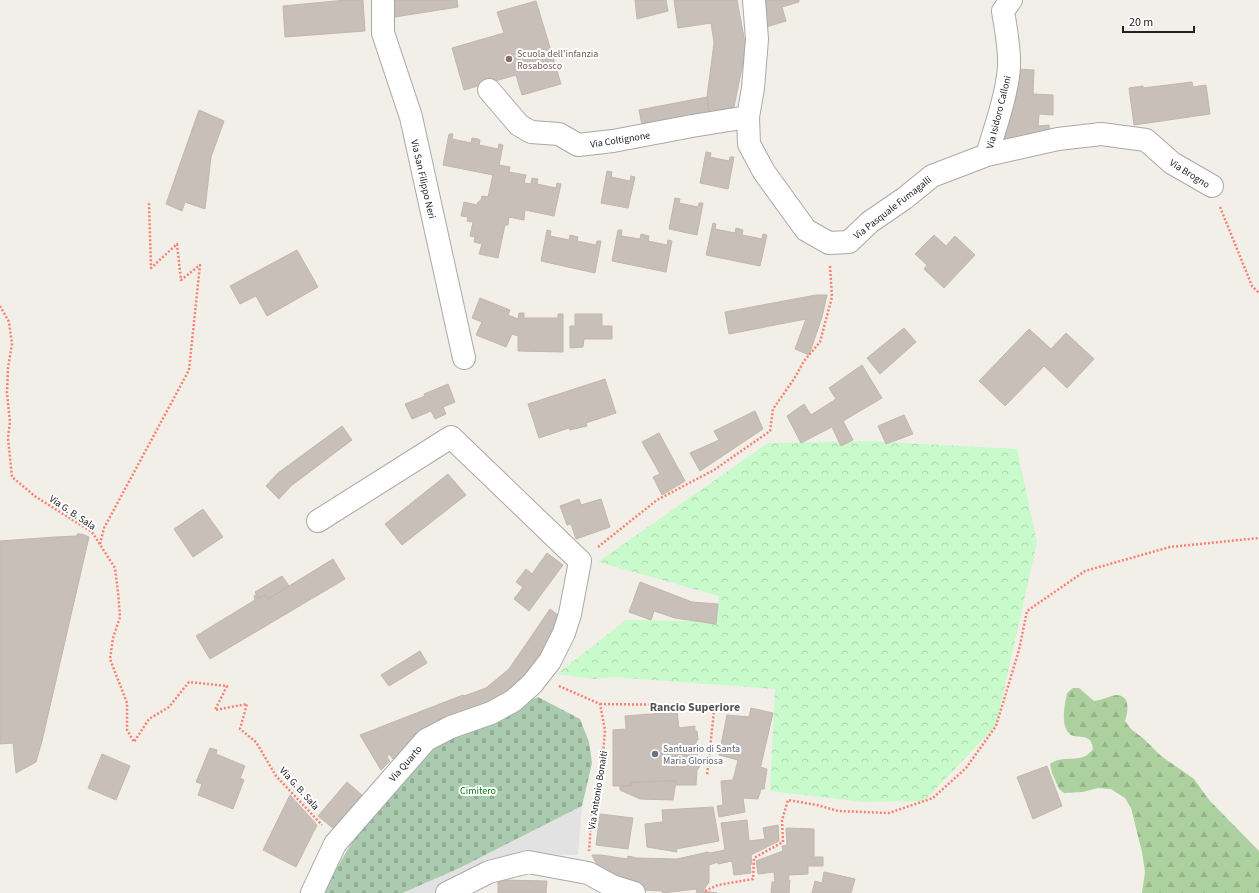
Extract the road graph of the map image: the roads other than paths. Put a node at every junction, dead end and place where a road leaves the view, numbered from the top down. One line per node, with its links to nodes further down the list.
1 (383, 0): 8 (street, Via San Filippo Neri)
2 (754, 0): 5 (street, Via Pasquale Fumagalli)
3 (1011, 0): 6 (street, Via Isidoro Calloni)
4 (489, 90): 5 (street, Via Coltignone)
5 (748, 117): 6 (street, Via Pasquale Fumagalli)
6 (987, 155): 7 (street, Via Brogno)
7 (1212, 186)
8 (464, 358)
9 (318, 521): 10 (street, Via Quarto)
10 (312, 893)
11 (446, 893): 12 (street)
12 (634, 893)

